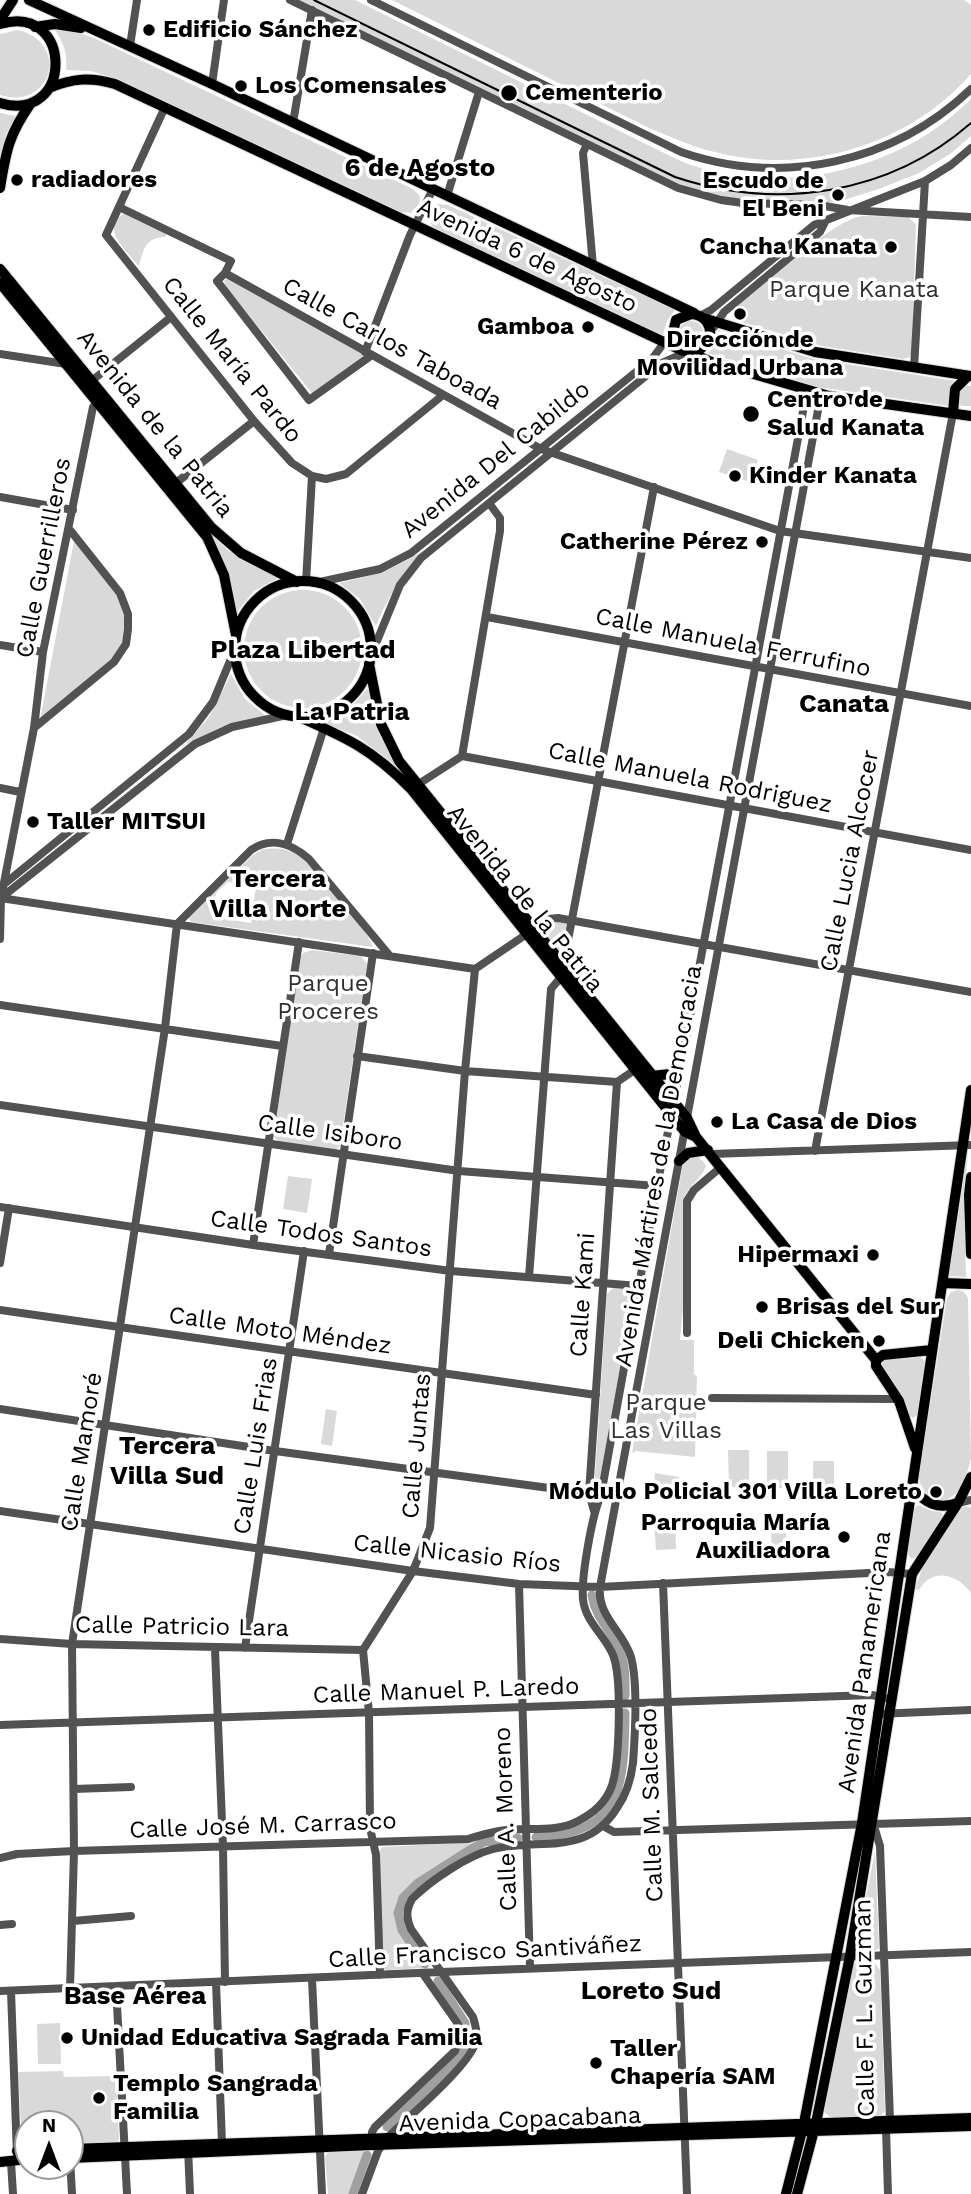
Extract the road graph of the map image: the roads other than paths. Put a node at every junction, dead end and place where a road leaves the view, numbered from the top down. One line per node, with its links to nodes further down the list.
1 (13, 0): 8 (main road)
2 (137, 0): 11 (street)
3 (224, 0): 12 (street)
4 (290, 0): 7 (street)
5 (371, 0): 14 (street)
6 (32, 1): 9 (main road); 10 (main road, Avenida 6 de Agosto)
7 (312, 10): 15 (street); 19 (street)
8 (0, 22): 9 (main road, Avenida 6 de Agosto)
9 (34, 26): 10 (main road, Avenida 6 de Agosto); 13 (main road)
10 (100, 32): 11 (main road, Avenida 6 de Agosto)
11 (130, 47): 12 (main road, Avenida 6 de Agosto)
12 (212, 84): 19 (main road, Avenida 6 de Agosto)
13 (49, 88): 17 (main road); 18 (main road, Avenida 6 de Agosto)
14 (971, 89)
15 (478, 92): 20 (street); 25 (street)
16 (0, 103): 17 (main road)
17 (31, 103): 23 (main road)
18 (165, 107): 26 (street); 31 (main road, Avenida 6 de Agosto)
19 (293, 123): 24 (main road, Avenida 6 de Agosto)
20 (587, 144): 27 (street); 32 (street)
21 (971, 148): 22 (street)
22 (925, 181): 27 (street); 28 (street)
23 (0, 188)
24 (433, 189): 25 (main road, Avenida 6 de Agosto); 31 (street)
25 (447, 195): 32 (main road, Avenida 6 de Agosto)
26 (119, 207): 34 (street); 37 (street, Calle María Pardo)
27 (848, 210): 28 (street); 30 (street)
28 (923, 215): 29 (street); 46 (street)
29 (971, 217)
30 (825, 222): 36 (street); 38 (street)
31 (415, 227): 41 (main road, Avenida 6 de Agosto); 44 (street)
32 (593, 266): 36 (main road, Avenida 6 de Agosto)
33 (0, 269): 48 (main road, Avenida de la Patria)
34 (225, 273): 44 (street, Calle Carlos Taboada); 44 (street)
35 (0, 284): 45 (main road, Avenida de la Patria)
36 (700, 316): 38 (main road, Avenida 6 de Agosto); 39 (main road); 40 (main road)
37 (171, 317): 48 (street); 55 (street, Calle María Pardo)
38 (716, 322): 40 (street); 46 (main road, Avenida 6 de Agosto)
39 (674, 325): 41 (street, Avenida Del Cabildo); 42 (main road)
40 (711, 335): 42 (main road)
41 (665, 342): 42 (main road, Avenida 6 de Agosto); 56 (street, Avenida Del Cabildo)
42 (686, 352): 49 (main road, Avenida 6 de Agosto); 57 (street, Avenida Del Cabildo)
43 (0, 354): 45 (street)
44 (368, 354): 51 (street, Calle Carlos Taboada)
45 (66, 365): 48 (main road, Avenida de la Patria)
46 (914, 368): 47 (main road, Avenida 6 de Agosto)
47 (969, 376): 53 (main road)
48 (88, 384): 52 (main road, Avenida de la Patria)
49 (807, 390): 50 (main road, Avenida 6 de Agosto); 65 (street, Avenida Mártires de la Democracia)
50 (821, 394): 53 (main road, Avenida 6 de Agosto); 66 (street, Avenida Mártires de la Democracia)
51 (443, 395): 56 (street, Calle Carlos Taboada); 58 (street)
52 (100, 399): 59 (main road, Avenida de la Patria); 63 (street, Calle Guerrilleros); 71 (main road, Avenida de la Patria)
53 (953, 413): 54 (main road, Avenida 6 de Agosto); 67 (street, Calle Lucia Alcocer)
54 (971, 416)
55 (254, 421): 58 (street, Calle María Pardo); 59 (street)
56 (541, 449): 57 (street, Calle Carlos Taboada); 69 (street, Avenida Del Cabildo)
57 (550, 452): 60 (street, Calle Carlos Taboada); 62 (street, Avenida Del Cabildo)
58 (312, 477): 69 (street)
59 (176, 483): 69 (main road, Avenida de la Patria)
60 (654, 487): 65 (street, Calle Carlos Taboada); 72 (street)
61 (0, 497): 63 (street)
62 (489, 503): 70 (street); 76 (street, Avenida Del Cabildo)
63 (73, 510): 64 (street, Calle Guerrilleros)
64 (69, 530): 75 (street, Calle Guerrilleros); 82 (street)
65 (780, 531): 66 (street, Calle Carlos Taboada); 77 (street, Avenida Mártires de la Democracia)
66 (796, 533): 67 (street, Calle Carlos Taboada); 78 (street, Avenida Mártires de la Democracia)
67 (927, 551): 68 (street, Calle Carlos Taboada); 79 (street, Calle Lucia Alcocer)
68 (971, 558)
69 (306, 582): 71 (main road); 76 (main road)
70 (487, 617): 72 (street, Calle Manuela Ferrufino); 84 (street)
71 (236, 635): 74 (main road)
72 (624, 642): 77 (street, Calle Manuela Ferrufino); 85 (street)
73 (0, 645): 75 (street)
74 (235, 649): 81 (main road); 94 (street)
75 (43, 652): 82 (street, Calle Guerrilleros)
76 (370, 661): 81 (main road); 86 (main road, Avenida de la Patria)
77 (755, 667): 78 (street, Calle Manuela Ferrufino); 89 (street, Avenida Mártires de la Democracia)
78 (771, 670): 79 (street, Calle Manuela Ferrufino); 90 (street, Avenida Mártires de la Democracia)
79 (902, 695): 80 (street, Calle Manuela Ferrufino); 91 (street, Calle Lucia Alcocer)
80 (971, 706)
81 (292, 716): 83 (main road, Avenida de la Patria); 95 (street)
82 (34, 728): 88 (street, Calle Guerrilleros)
83 (324, 728): 86 (main road, Avenida de la Patria); 92 (street)
84 (462, 756): 85 (street, Calle Manuela Rodriguez); 86 (street)
85 (597, 781): 89 (street, Calle Manuela Rodriguez); 96 (street)
86 (414, 787): 98 (main road, Avenida de la Patria)
87 (0, 788): 88 (street)
88 (20, 792): 94 (street, Calle Guerrilleros)
89 (729, 805): 90 (street, Calle Manuela Rodriguez); 101 (street, Avenida Mártires de la Democracia)
90 (744, 808): 91 (street, Calle Manuela Rodriguez); 102 (street, Avenida Mártires de la Democracia)
91 (875, 832): 93 (street, Calle Manuela Rodriguez); 106 (street, Calle Lucia Alcocer)
92 (287, 844): 97 (street); 104 (street)
93 (971, 850)
94 (2, 886): 95 (street, Calle Guerrilleros)
95 (0, 898): 97 (street); 99 (street, Calle Guerrilleros)
96 (572, 920): 98 (street); 101 (street); 107 (street)
97 (177, 924): 100 (street); 110 (street, Calle Mamoré)
98 (530, 932): 105 (street); 107 (main road, Avenida de la Patria)
99 (0, 939)
100 (299, 942): 103 (street); 111 (street)
101 (703, 944): 102 (street); 113 (street, Avenida Mártires de la Democracia)
102 (719, 948): 106 (street); 123 (street, Avenida Mártires de la Democracia)
103 (373, 953): 104 (street); 112 (street)
104 (390, 956): 105 (street)
105 (475, 969): 115 (street, Calle Juntas)
106 (849, 969): 108 (street); 129 (street, Calle Lucia Alcocer)
107 (562, 972): 114 (main road, Avenida de la Patria); 117 (street)
108 (971, 992)
109 (0, 1005): 110 (street)
110 (165, 1028): 111 (street); 124 (street, Calle Mamoré)
111 (282, 1046): 127 (street)
112 (357, 1056): 115 (street); 131 (street)
113 (681, 1066): 116 (main road); 120 (street, Avenida Mártires de la Democracia)
114 (639, 1067): 116 (main road, Avenida de la Patria); 118 (street); 122 (main road, Avenida de la Patria)
115 (465, 1071): 117 (street); 134 (street, Calle Juntas)
116 (652, 1076): 120 (main road, Avenida de la Patria)
117 (542, 1077): 118 (street); 135 (street)
118 (617, 1082): 137 (street, Calle Kami)
119 (971, 1090): 128 (main road, Avenida Panamericana)
120 (674, 1102): 122 (street, Avenida Mártires de la Democracia); 123 (main road, Avenida de la Patria)
121 (0, 1105): 124 (street, Calle Isiboro)
122 (670, 1113): 125 (main road, Avenida de la Patria); 138 (street, Avenida Mártires de la Democracia)
123 (687, 1118): 125 (street, Avenida Mártires de la Democracia); 126 (main road, Avenida de la Patria)
124 (149, 1126): 127 (street, Calle Isiboro); 140 (street, Calle Mamoré)
125 (685, 1132): 126 (main road, Avenida de la Patria); 132 (street, Avenida Mártires de la Democracia)
126 (696, 1137): 130 (main road, Avenida de la Patria)
127 (268, 1144): 131 (street, Calle Isiboro); 141 (street)
128 (967, 1145): 129 (street); 149 (main road, Avenida Panamericana)
129 (816, 1151): 130 (street)
130 (709, 1152): 132 (main road); 133 (main road, Avenida de la Patria)
131 (343, 1155): 134 (street, Calle Isiboro); 143 (street)
132 (679, 1161): 183 (street, Avenida Mártires de la Democracia)
133 (721, 1167): 154 (street); 157 (main road, Avenida de la Patria)
134 (459, 1171): 135 (street, Calle Isiboro); 146 (street, Calle Juntas)
135 (535, 1177): 137 (street, Calle Isiboro); 147 (street)
136 (971, 1177): 144 (main road)
137 (610, 1182): 138 (street, Calle Isiboro); 148 (street, Calle Kami)
138 (657, 1186): 151 (street, Avenida Mártires de la Democracia)
139 (4, 1207): 140 (street, Calle Todos Santos); 145 (street)
140 (134, 1227): 141 (street, Calle Todos Santos); 153 (street, Calle Mamoré)
141 (253, 1245): 142 (street, Calle Todos Santos)
142 (304, 1251): 143 (street, Calle Todos Santos); 156 (street, Calle Luis Frias)
143 (329, 1254): 146 (street, Calle Todos Santos)
144 (971, 1254)
145 (0, 1263)
146 (451, 1271): 147 (street, Calle Todos Santos); 158 (street, Calle Juntas)
147 (529, 1277): 148 (street, Calle Todos Santos)
148 (603, 1283): 151 (street, Calle Todos Santos); 159 (street, Calle Kami)
149 (943, 1283): 150 (main road); 155 (main road, Avenida Panamericana)
150 (971, 1284)
151 (639, 1286): 170 (street, Avenida Mártires de la Democracia)
152 (0, 1310): 153 (street, Calle Moto Méndez)
153 (121, 1327): 156 (street, Calle Moto Méndez); 163 (street, Calle Mamoré)
154 (687, 1333)
155 (932, 1350): 157 (main road); 165 (main road, Avenida Panamericana)
156 (289, 1353): 158 (street, Calle Moto Méndez); 164 (street, Calle Luis Frias)
157 (876, 1360): 161 (main road, Avenida de la Patria)
158 (442, 1372): 159 (street, Calle Moto Méndez); 166 (street, Calle Juntas)
159 (596, 1395): 169 (street, Calle Kami)
160 (712, 1398): 161 (street)
161 (898, 1399): 165 (main road, Avenida de la Patria)
162 (0, 1409): 163 (street)
163 (106, 1425): 164 (street); 175 (street, Calle Mamoré)
164 (275, 1451): 166 (street); 176 (street, Calle Luis Frias)
165 (917, 1454): 168 (main road, Avenida Panamericana)
166 (436, 1473): 169 (street); 177 (street, Calle Juntas)
167 (971, 1477): 172 (main road, Avenida Panamericana)
168 (912, 1488): 172 (main road); 178 (main road, Avenida Panamericana)
169 (589, 1493): 170 (street); 174 (street, Calle Kami)
170 (601, 1495): 174 (street, Avenida Mártires de la Democracia)
171 (971, 1500): 172 (street)
172 (958, 1503): 179 (main road, Avenida Panamericana)
173 (0, 1511): 175 (street, Calle Nicasio Ríos)
174 (594, 1511): 182 (street, Avenida Mártires de la Democracia)
175 (91, 1524): 176 (street, Calle Nicasio Ríos); 185 (street, Calle Mamoré)
176 (260, 1549): 177 (street, Calle Nicasio Ríos); 187 (street, Calle Luis Frias)
177 (413, 1571): 181 (street, Calle Nicasio Ríos); 188 (street, Calle Juntas)
178 (898, 1572): 179 (street, Calle Nicasio Ríos); 180 (street, Calle Nicasio Ríos); 189 (main road, Avenida Panamericana)
179 (912, 1574): 190 (main road, Avenida Panamericana)
180 (663, 1583): 183 (street, Calle Nicasio Ríos); 191 (street, Calle M. Salcedo)
181 (519, 1584): 182 (street, Calle Nicasio Ríos); 194 (street, Calle A. Moreno)
182 (583, 1587): 183 (street, Calle Nicasio Ríos); 192 (street, Avenida Mártires de la Democracia)
183 (600, 1587): 193 (street, Avenida Mártires de la Democracia)
184 (0, 1639): 185 (street, Calle Patricio Lara)
185 (72, 1644): 186 (street, Calle Patricio Lara); 200 (street, Calle Mamoré)
186 (215, 1648): 187 (street, Calle Patricio Lara); 199 (street)
187 (245, 1648): 188 (street, Calle Patricio Lara)
188 (363, 1650): 196 (street)
189 (880, 1697): 190 (street, Calle Manuel P. Laredo); 191 (street, Calle Manuel P. Laredo); 197 (main road, Avenida Panamericana)
190 (893, 1700): 198 (main road, Avenida Panamericana)
191 (667, 1704): 193 (street, Calle Manuel P. Laredo); 208 (street, Calle M. Salcedo)
192 (618, 1705): 193 (street, Calle Manuel P. Laredo); 194 (street, Calle Manuel P. Laredo); 207 (street, Avenida Mártires de la Democracia)
193 (634, 1705): 206 (street, Avenida Mártires de la Democracia)
194 (521, 1708): 196 (street, Calle Manuel P. Laredo); 207 (street, Calle A. Moreno)
195 (971, 1710): 198 (street)
196 (369, 1713): 199 (street, Calle Manuel P. Laredo); 209 (street)
197 (877, 1714): 198 (street); 205 (main road, Avenida Panamericana)
198 (891, 1714): 205 (main road, Avenida Panamericana)
199 (217, 1718): 200 (street, Calle Manuel P. Laredo); 211 (street)
200 (72, 1723): 201 (street, Calle Manuel P. Laredo); 203 (street, Calle Mamoré)
201 (0, 1725)
202 (131, 1787): 203 (street)
203 (74, 1789): 212 (street, Calle Mamoré)
204 (971, 1821): 205 (street)
205 (868, 1823): 208 (street); 219 (street, Calle F. L. Guzman); 220 (main road, Avenida Panamericana); 221 (main road, Avenida Panamericana)
206 (603, 1826): 208 (street); 210 (street, Avenida Mártires de la Democracia)
207 (526, 1829): 209 (street, Calle José M. Carrasco); 210 (street, Calle A. Moreno)
208 (671, 1830): 222 (street, Calle M. Salcedo)
209 (372, 1842): 211 (street, Calle José M. Carrasco); 226 (street)
210 (527, 1846): 223 (street, Calle A. Moreno); 224 (street, Avenida Mártires de la Democracia)
211 (223, 1847): 212 (street, Calle José M. Carrasco); 228 (street)
212 (74, 1851): 213 (street, Calle José M. Carrasco); 215 (street, Calle Mamoré)
213 (0, 1858)
214 (131, 1916): 215 (street)
215 (73, 1921): 230 (street, Calle Mamoré)
216 (12, 1924): 217 (street)
217 (0, 1925)
218 (971, 1952): 219 (street, Calle Francisco Santiváñez)
219 (884, 1955): 221 (street, Calle Francisco Santiváñez); 235 (street, Calle F. L. Guzman)
220 (838, 1956): 221 (street, Calle Francisco Santiváñez); 222 (street, Calle Francisco Santiváñez); 237 (main road, Avenida Panamericana)
221 (850, 1956): 237 (main road, Avenida Panamericana)
222 (677, 1962): 223 (street, Calle Francisco Santiváñez); 238 (street, Calle M. Salcedo)
223 (530, 1968): 224 (street, Calle Francisco Santiváñez)
224 (441, 1972): 225 (street, Calle Francisco Santiváñez); 239 (street, Avenida Mártires de la Democracia)
225 (423, 1974): 226 (street, Calle Francisco Santiváñez); 239 (street, Avenida Mártires de la Democracia)
226 (380, 1975): 227 (street, Calle Francisco Santiváñez)
227 (312, 1979): 228 (street, Calle Francisco Santiváñez); 240 (street)
228 (220, 1982): 229 (street, Calle Francisco Santiváñez); 241 (street)
229 (116, 1986): 230 (street, Calle Francisco Santiváñez); 244 (street)
230 (70, 1989): 232 (street, Calle Francisco Santiváñez)
231 (0, 1991): 232 (street, Calle Francisco Santiváñez)
232 (11, 1991): 233 (street)
233 (15, 2110)
234 (971, 2118): 235 (main road, Avenida Copacabana)
235 (888, 2125): 236 (main road, Avenida Copacabana); 237 (main road, Avenida Copacabana); 253 (street, Calle F. L. Guzman)
236 (971, 2126)
237 (809, 2128): 238 (main road, Avenida Copacabana); 251 (main road, Avenida Panamericana); 252 (main road, Avenida Panamericana)
238 (684, 2132): 239 (main road, Avenida Copacabana); 250 (street, Calle M. Salcedo)
239 (379, 2141): 240 (main road, Avenida Copacabana); 249 (street, Avenida Mártires de la Democracia)
240 (320, 2143): 241 (main road, Avenida Copacabana); 242 (main road, Avenida Copacabana); 248 (street)
241 (222, 2144): 242 (main road, Avenida Copacabana)
242 (188, 2149): 244 (main road, Avenida Copacabana); 247 (street)
243 (84, 2150): 244 (main road, Avenida Copacabana)
244 (124, 2152): 245 (main road, Avenida Copacabana); 246 (street)
245 (84, 2156)
246 (127, 2194)
247 (190, 2194)
248 (322, 2194)
249 (362, 2194)
250 (687, 2194)
251 (786, 2194)
252 (797, 2194)
253 (888, 2194)

